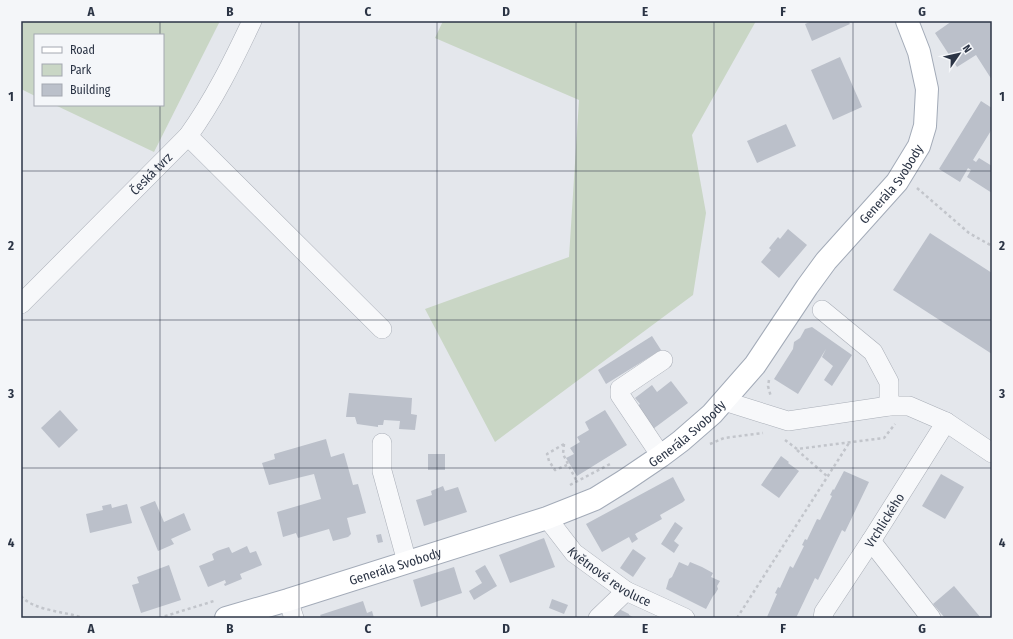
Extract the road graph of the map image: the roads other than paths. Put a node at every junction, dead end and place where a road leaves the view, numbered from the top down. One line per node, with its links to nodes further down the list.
1 (252, 21): 3 (street, Česká tvrz)
2 (907, 21): 8 (main road, Generála Svobody)
3 (188, 136): 4 (street, Česká tvrz); 6 (street)
4 (21, 304)
5 (822, 310): 9 (street)
6 (382, 329)
7 (663, 360): 13 (street)
8 (724, 401): 9 (street); 13 (main road, Generála Svobody)
9 (893, 413): 10 (street)
10 (946, 422): 12 (street); 15 (street, Vrchlického)
11 (382, 443): 16 (street)
12 (992, 453)
13 (661, 456): 14 (main road, Generála Svobody)
14 (547, 518): 16 (main road, Generála Svobody); 17 (street, Květnové revoluce)
15 (871, 541): 22 (street, Vrchlického); 23 (street)
16 (407, 562): 19 (main road, Generála Svobody)
17 (626, 590): 20 (street); 21 (street, Květnové revoluce)
18 (221, 609): 19 (main road, Generála Svobody)
19 (291, 609)
20 (598, 618)
21 (685, 618)
22 (823, 618)
23 (931, 618)

